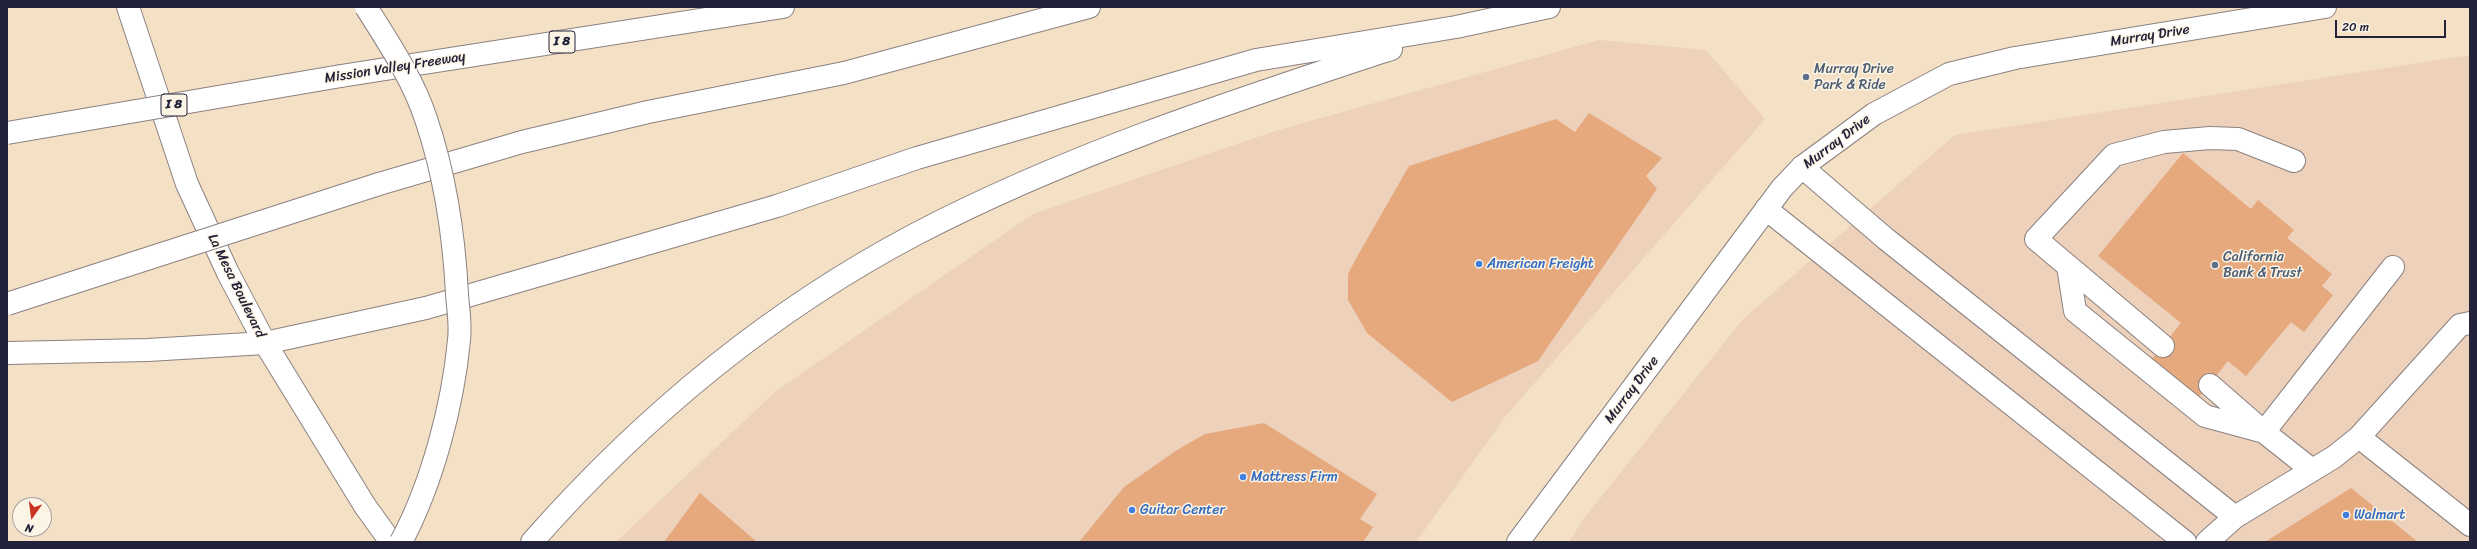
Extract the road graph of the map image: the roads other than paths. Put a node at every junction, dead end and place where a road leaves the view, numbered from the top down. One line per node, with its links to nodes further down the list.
1 (128, 7): 16 (main road, La Mesa Boulevard)
2 (366, 7): 26 (main road, bridge)
3 (783, 7): 8 (main road, Mission Valley Freeway / I 8, bridge)
4 (1089, 7): 14 (main road, bridge)
5 (1549, 7): 7 (main road)
6 (2325, 7): 10 (main road, Murray Drive)
7 (1456, 27): 16 (main road); 27 (main road)
8 (7, 133)
9 (2294, 161): 12 (main road)
10 (1802, 168): 11 (main road, Murray Drive); 23 (main road)
11 (1766, 208): 28 (main road, Murray Drive); 29 (main road)
12 (2068, 266): 17 (main road); 20 (main road)
13 (2393, 267): 20 (main road)
14 (7, 304)
15 (2470, 323): 21 (main road)
16 (265, 343): 18 (main road); 25 (main road, La Mesa Boulevard)
17 (2163, 346)
18 (7, 353)
19 (2210, 385): 20 (main road)
20 (2264, 432): 22 (main road)
21 (2359, 437): 22 (main road); 24 (main road)
22 (2312, 470): 23 (main road)
23 (2235, 516): 30 (main road)
24 (2470, 525)
25 (391, 542)
26 (401, 542)
27 (532, 542)
28 (1518, 542)
29 (2184, 542)
30 (2207, 542)

